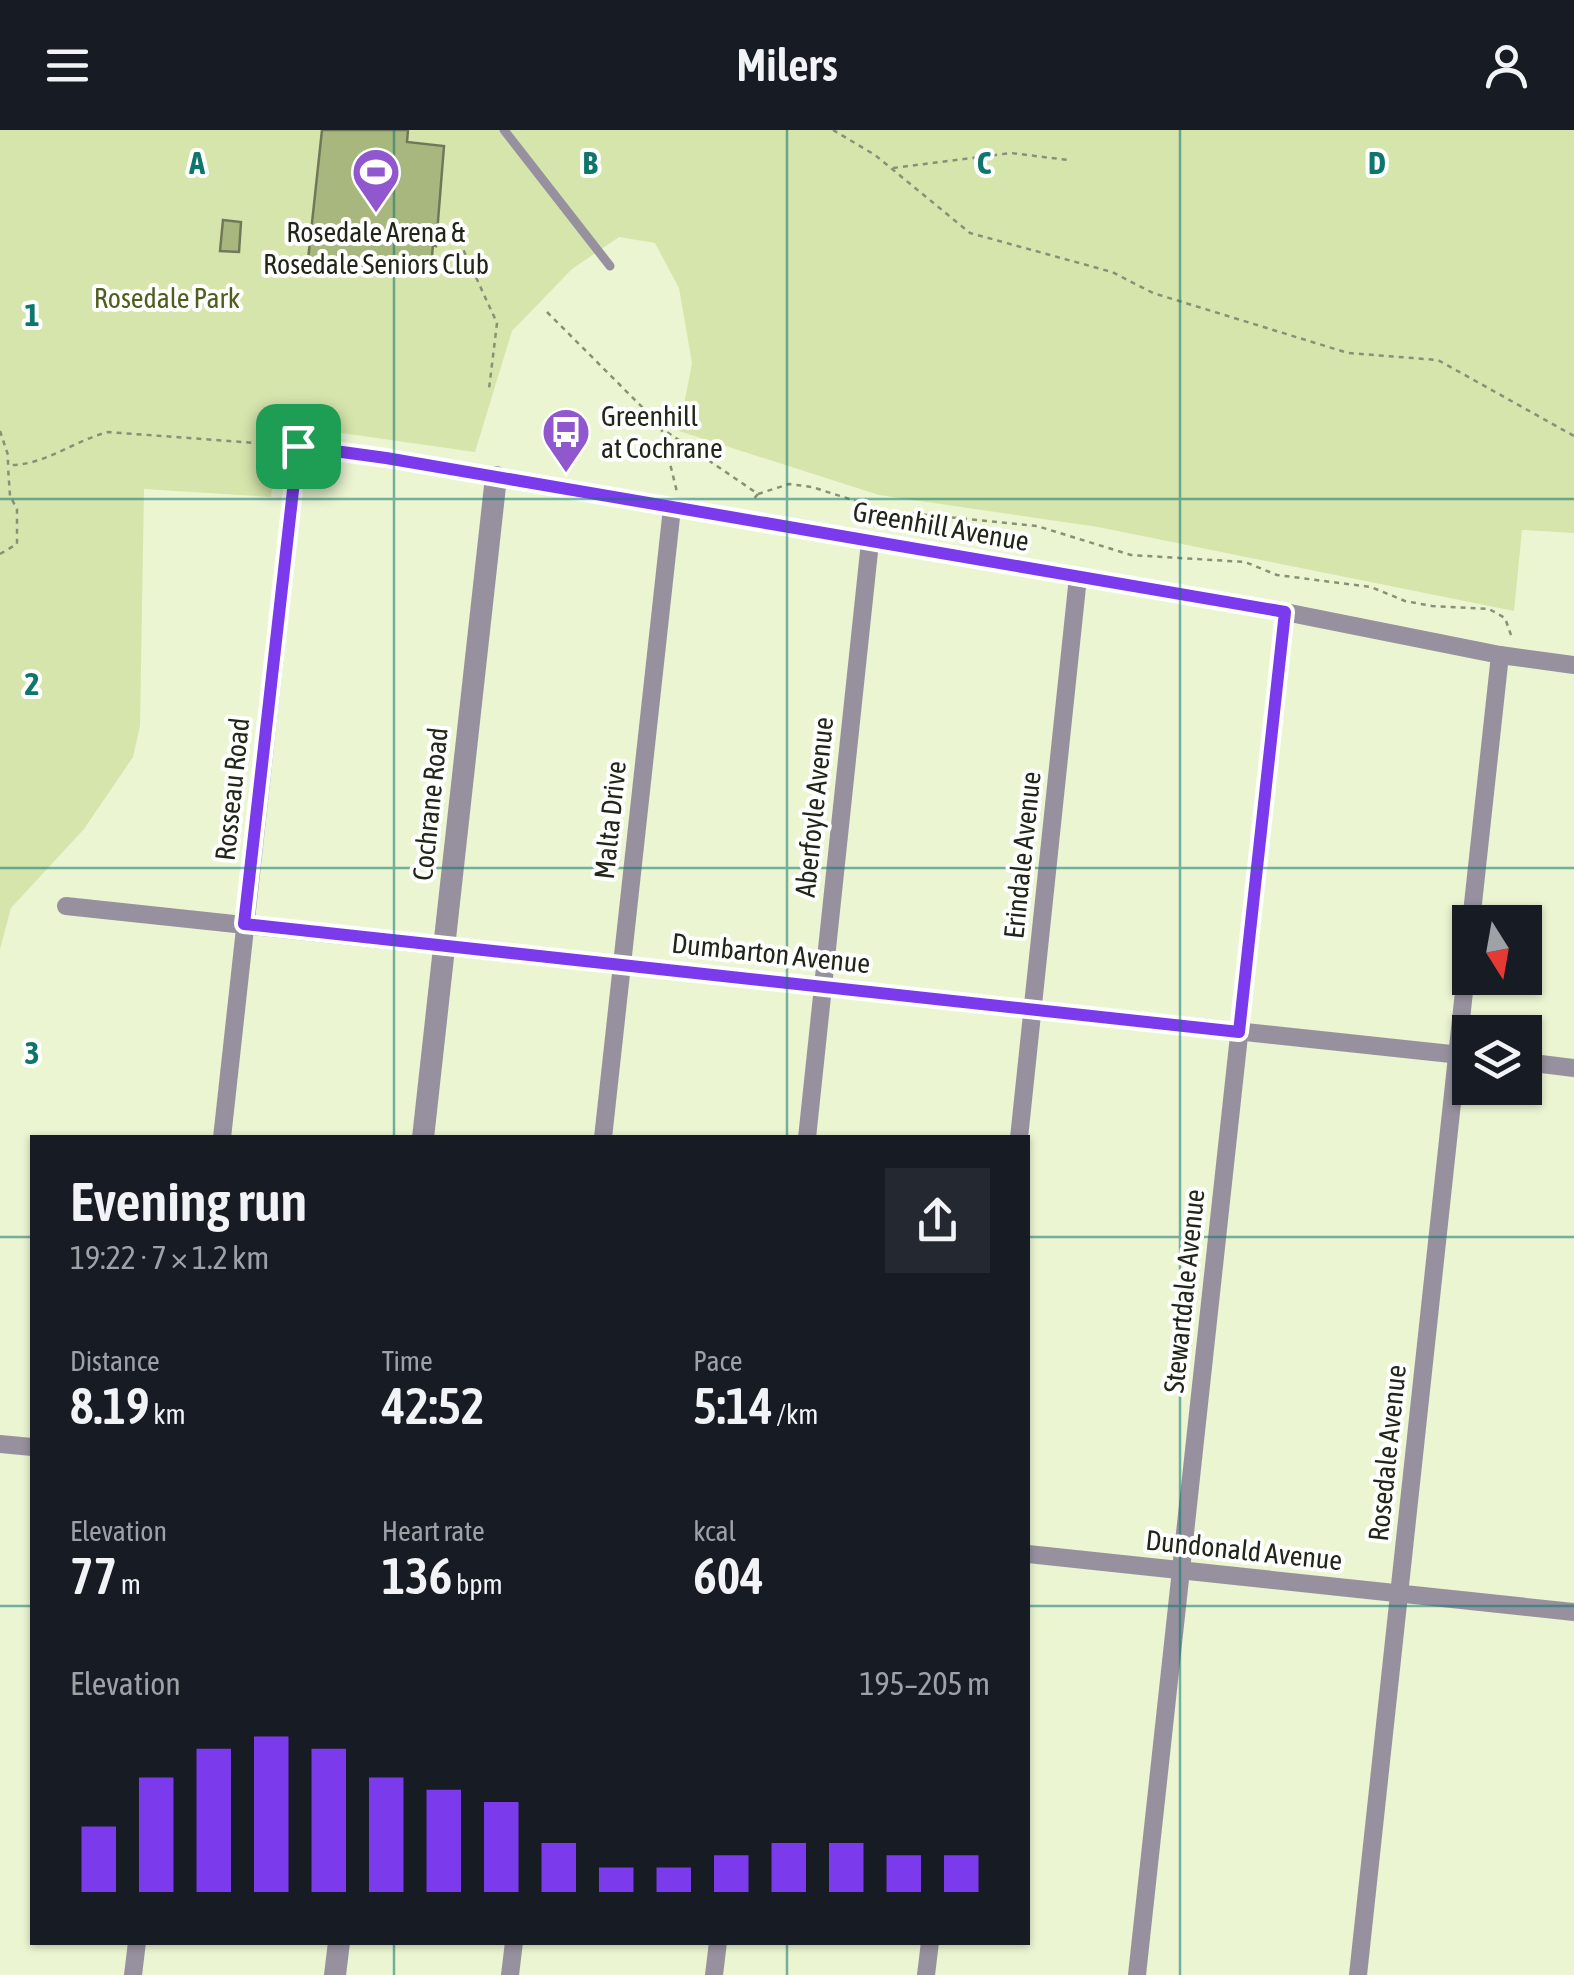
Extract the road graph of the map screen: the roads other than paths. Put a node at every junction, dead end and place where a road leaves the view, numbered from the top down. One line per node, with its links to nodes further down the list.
1 (504, 130): 2 (lane)
2 (610, 266)
3 (298, 446): 4 (street, Greenhill Avenue); 13 (street, Rosseau Road)
4 (496, 477): 5 (street, Greenhill Avenue); 14 (street, Cochrane Road)
5 (675, 501): 6 (street, Greenhill Avenue); 15 (street, Malta Drive)
6 (870, 542): 7 (street, Greenhill Avenue); 16 (street, Aberfoyle Avenue)
7 (1078, 577): 8 (street, Greenhill Avenue); 17 (street, Erindale Avenue)
8 (1285, 612): 9 (street, Greenhill Avenue); 18 (street, Stewartdale Avenue)
9 (1506, 647): 10 (street, Greenhill Avenue); 11 (street)
10 (1574, 665)
11 (1474, 905)
12 (66, 906): 13 (street, Dumbarton Avenue)
13 (244, 924): 14 (street, Dumbarton Avenue); 23 (street, Rosseau Road)
14 (444, 945): 15 (street, Dumbarton Avenue); 24 (street, Cochrane Road)
15 (621, 964): 16 (street, Dumbarton Avenue); 25 (street, Malta Drive)
16 (823, 987): 17 (street, Dumbarton Avenue); 26 (street, Aberfoyle Avenue)
17 (1033, 1009): 18 (street, Dumbarton Avenue); 27 (street, Erindale Avenue)
18 (1239, 1032): 19 (street, Dumbarton Avenue); 31 (street, Stewartdale Avenue)
19 (1452, 1054)
20 (1542, 1064): 21 (street)
21 (1574, 1068)
22 (1458, 1105): 32 (street, Rosedale Avenue)
23 (222, 1135)
24 (424, 1135)
25 (602, 1135)
26 (806, 1135)
27 (1019, 1135)
28 (0, 1444): 29 (street)
29 (30, 1447)
30 (1030, 1554): 31 (street, Dundonald Avenue)
31 (1181, 1570): 32 (street, Dundonald Avenue); 44 (street, Stewartdale Avenue)
32 (1399, 1594): 33 (street, Dundonald Avenue); 45 (street, Rosedale Avenue)
33 (1574, 1612)
34 (137, 1945): 39 (street)
35 (338, 1945): 40 (street)
36 (514, 1945): 41 (street)
37 (718, 1945): 42 (street)
38 (930, 1945): 43 (street)
39 (133, 1975)
40 (335, 1975)
41 (510, 1975)
42 (714, 1975)
43 (926, 1975)
44 (1137, 1975)
45 (1358, 1975)

